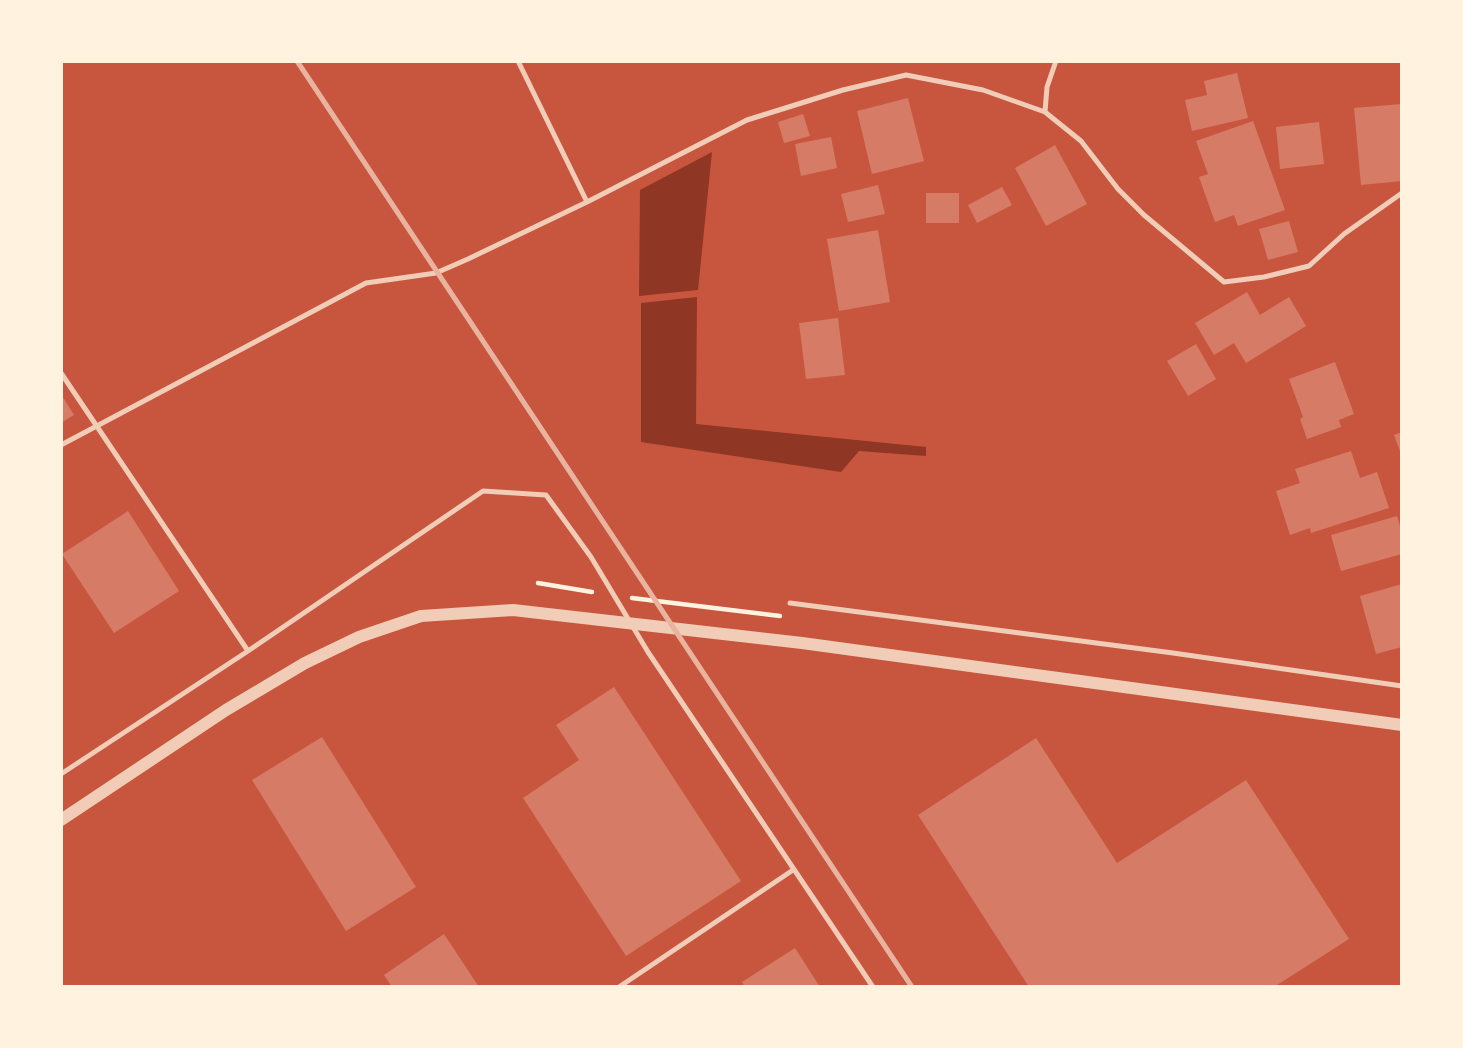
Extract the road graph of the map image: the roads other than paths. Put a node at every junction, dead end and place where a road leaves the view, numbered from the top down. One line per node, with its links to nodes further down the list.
1 (518, 61): 5 (lane)
2 (1056, 61): 3 (lane)
3 (1045, 112): 4 (lane); 5 (lane)
4 (1402, 193)
5 (587, 202): 7 (lane)
6 (61, 373): 7 (lane)
7 (97, 426): 8 (lane); 10 (lane)
8 (61, 445)
9 (790, 603): 11 (lane)
10 (248, 651): 13 (lane); 15 (lane)
11 (1402, 686)
12 (1402, 725): 14 (street)
13 (61, 774)
14 (61, 820)
15 (793, 870): 16 (lane); 17 (lane)
16 (619, 987)
17 (873, 987)

